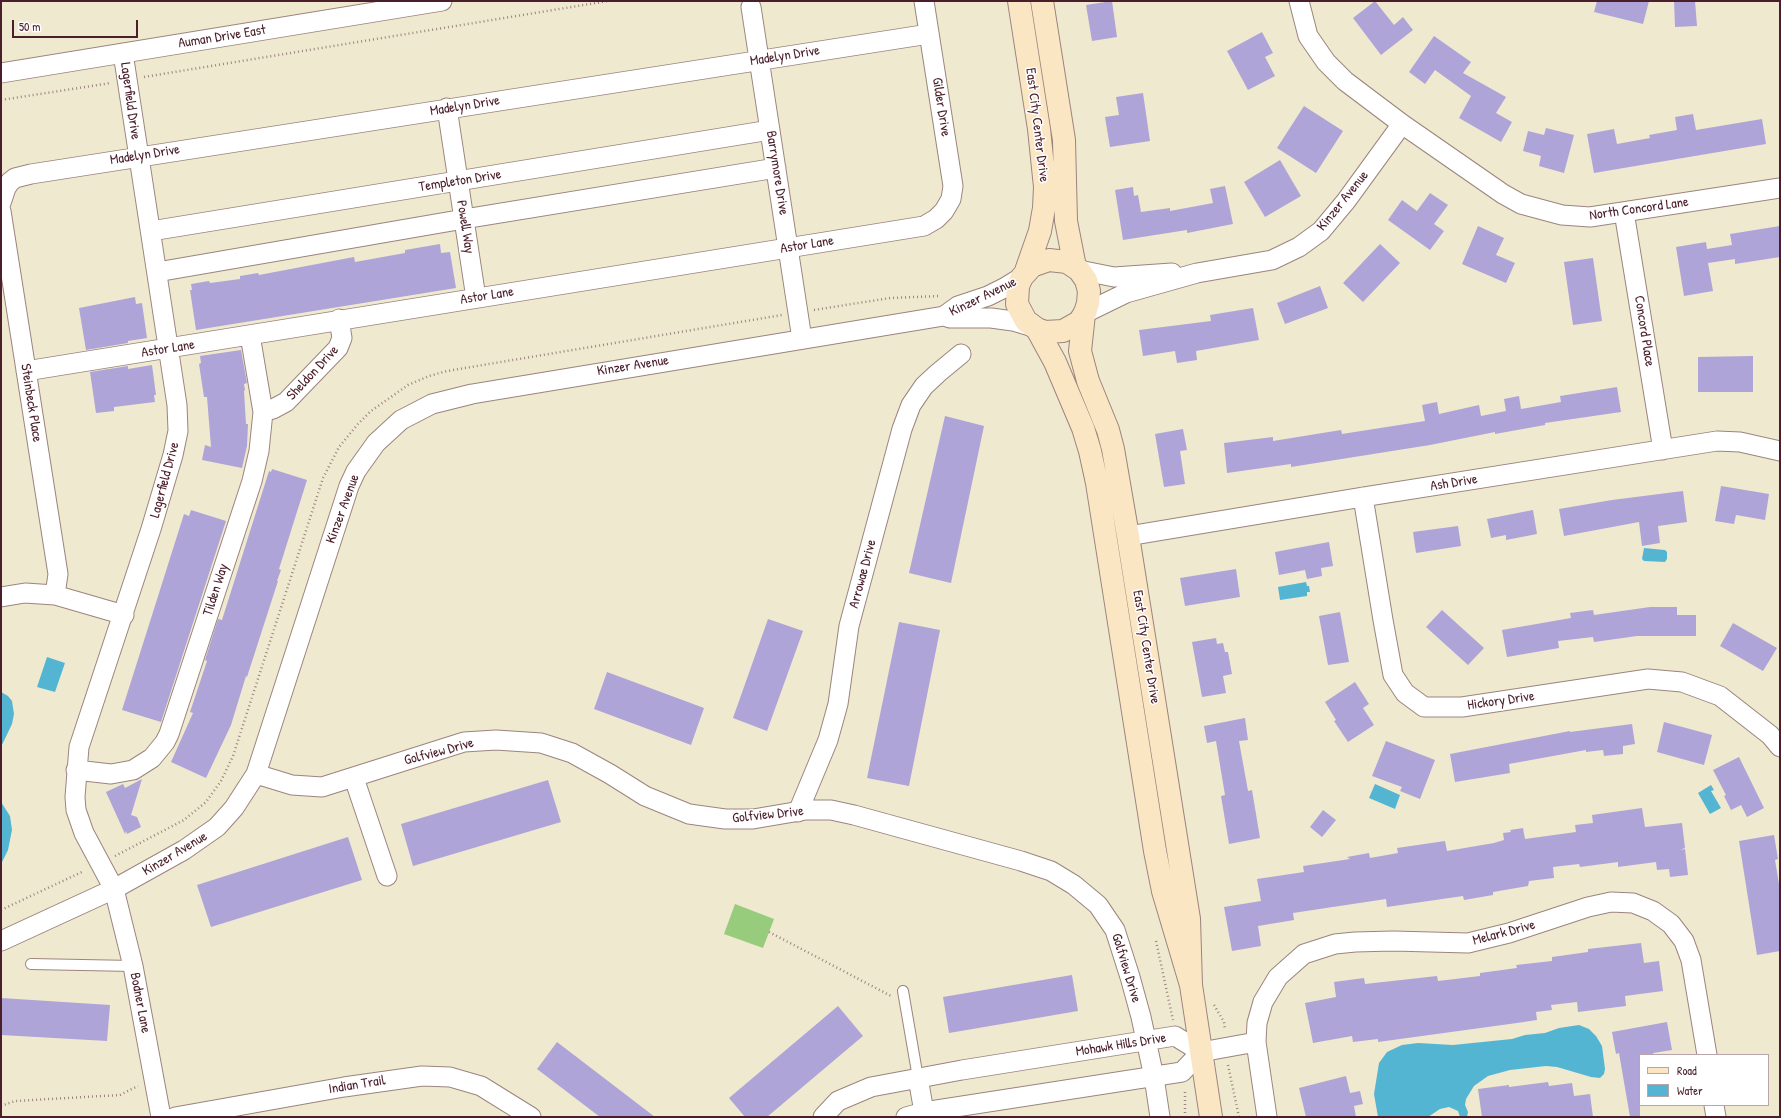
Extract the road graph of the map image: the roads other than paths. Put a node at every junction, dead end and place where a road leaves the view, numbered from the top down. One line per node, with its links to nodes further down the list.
1 (442, 1): 8 (street, Auman Drive East)
2 (924, 1): 7 (street, Gilder Drive)
3 (1019, 1): 28 (street, East City Center Drive)
4 (1042, 1): 25 (street, East City Center Drive)
5 (1299, 1): 12 (street, North Concord Lane)
6 (751, 7): 9 (street, Barrymore Drive)
7 (929, 34): 9 (street, Madelyn Drive); 20 (street, Gilder Drive)
8 (123, 53): 10 (street, Auman Drive East); 14 (street, Lagerfield Drive)
9 (760, 60): 11 (street, Madelyn Drive); 13 (street, Barrymore Drive)
10 (1, 73)
11 (447, 108): 14 (street, Madelyn Drive); 16 (street, Powell Way)
12 (1402, 124): 21 (street, North Concord Lane); 27 (street, Kinzer Avenue)
13 (770, 130): 15 (street, Barrymore Drive); 16 (street, Templeton Drive)
14 (138, 156): 18 (street, Madelyn Drive); 23 (street, Lagerfield Drive)
15 (776, 168): 22 (street); 24 (street, Barrymore Drive)
16 (458, 181): 22 (street, Powell Way); 23 (street, Templeton Drive)
17 (1780, 188): 21 (street, North Concord Lane)
18 (3, 195)
19 (1, 211): 38 (street, Steinbeck Place)
20 (944, 211): 24 (street, Astor Lane)
21 (1624, 212): 40 (street, Concord Place)
22 (464, 219): 26 (street); 29 (street, Powell Way)
23 (151, 231): 26 (street, Lagerfield Drive)
24 (788, 248): 29 (street, Astor Lane); 35 (street, Barrymore Drive)
25 (1077, 269): 27 (street, Kinzer Avenue); 28 (street); 30 (street)
26 (157, 272): 36 (street, Lagerfield Drive)
27 (1197, 273): 30 (street, Kinzer Avenue)
28 (1024, 274): 31 (street, Kinzer Avenue); 33 (street)
29 (476, 298): 32 (street, Astor Lane)
30 (1084, 314): 33 (street); 43 (street, East City Center Drive)
31 (944, 316): 33 (street, Kinzer Avenue); 35 (street, Kinzer Avenue)
32 (339, 319): 34 (street, Astor Lane); 39 (street, Sheldon Drive)
33 (1035, 328): 57 (street, East City Center Drive)
34 (250, 335): 36 (street, Astor Lane); 39 (street, Tilden Way)
35 (802, 339): 49 (street, Kinzer Avenue)
36 (168, 349): 38 (street, Astor Lane); 46 (street, Lagerfield Drive)
37 (962, 354): 51 (street, Arrowae Drive)
38 (26, 371): 44 (street, Steinbeck Place)
39 (263, 412): 48 (street, Tilden Way)
40 (1664, 450): 41 (street, Ash Drive); 42 (street, Ash Drive)
41 (1780, 451)
42 (1363, 497): 43 (street, Ash Drive); 47 (street, Hickory Drive)
43 (1128, 536): 57 (street, East City Center Drive)
44 (56, 595): 45 (street); 46 (street)
45 (1, 597)
46 (124, 615): 48 (street, Lagerfield Drive)
47 (1780, 747)
48 (76, 770): 53 (street, Lagerfield Drive)
49 (256, 774): 50 (street, Golfview Drive); 53 (street, Kinzer Avenue)
50 (354, 778): 51 (street, Golfview Drive); 52 (street)
51 (798, 812): 59 (street, Golfview Drive)
52 (387, 876)
53 (114, 889): 54 (street, Kinzer Avenue); 56 (street, Bodner Lane)
54 (1, 941)
55 (31, 964): 56 (lane)
56 (133, 966): 67 (street, Bodner Lane)
57 (1191, 985): 61 (street, East City Center Drive)
58 (903, 991): 64 (lane)
59 (1146, 1041): 61 (street, Mohawk Hills Drive); 63 (street, Golfview Drive); 64 (street, Mohawk Hills Drive)
60 (1256, 1042): 61 (street); 62 (street, Melark Drive); 74 (street, Melark Drive)
61 (1201, 1052): 63 (street); 73 (street, East City Center Drive)
62 (1706, 1054)
63 (1152, 1068): 66 (street); 72 (street)
64 (918, 1078): 66 (street); 70 (street, Mohawk Hills Drive)
65 (1714, 1106): 75 (street)
66 (924, 1112): 71 (street)
67 (162, 1117)
68 (175, 1117): 69 (street, Indian Trail)
69 (531, 1117)
70 (823, 1117)
71 (906, 1117)
72 (1160, 1117)
73 (1211, 1117)
74 (1268, 1117)
75 (1716, 1117)

